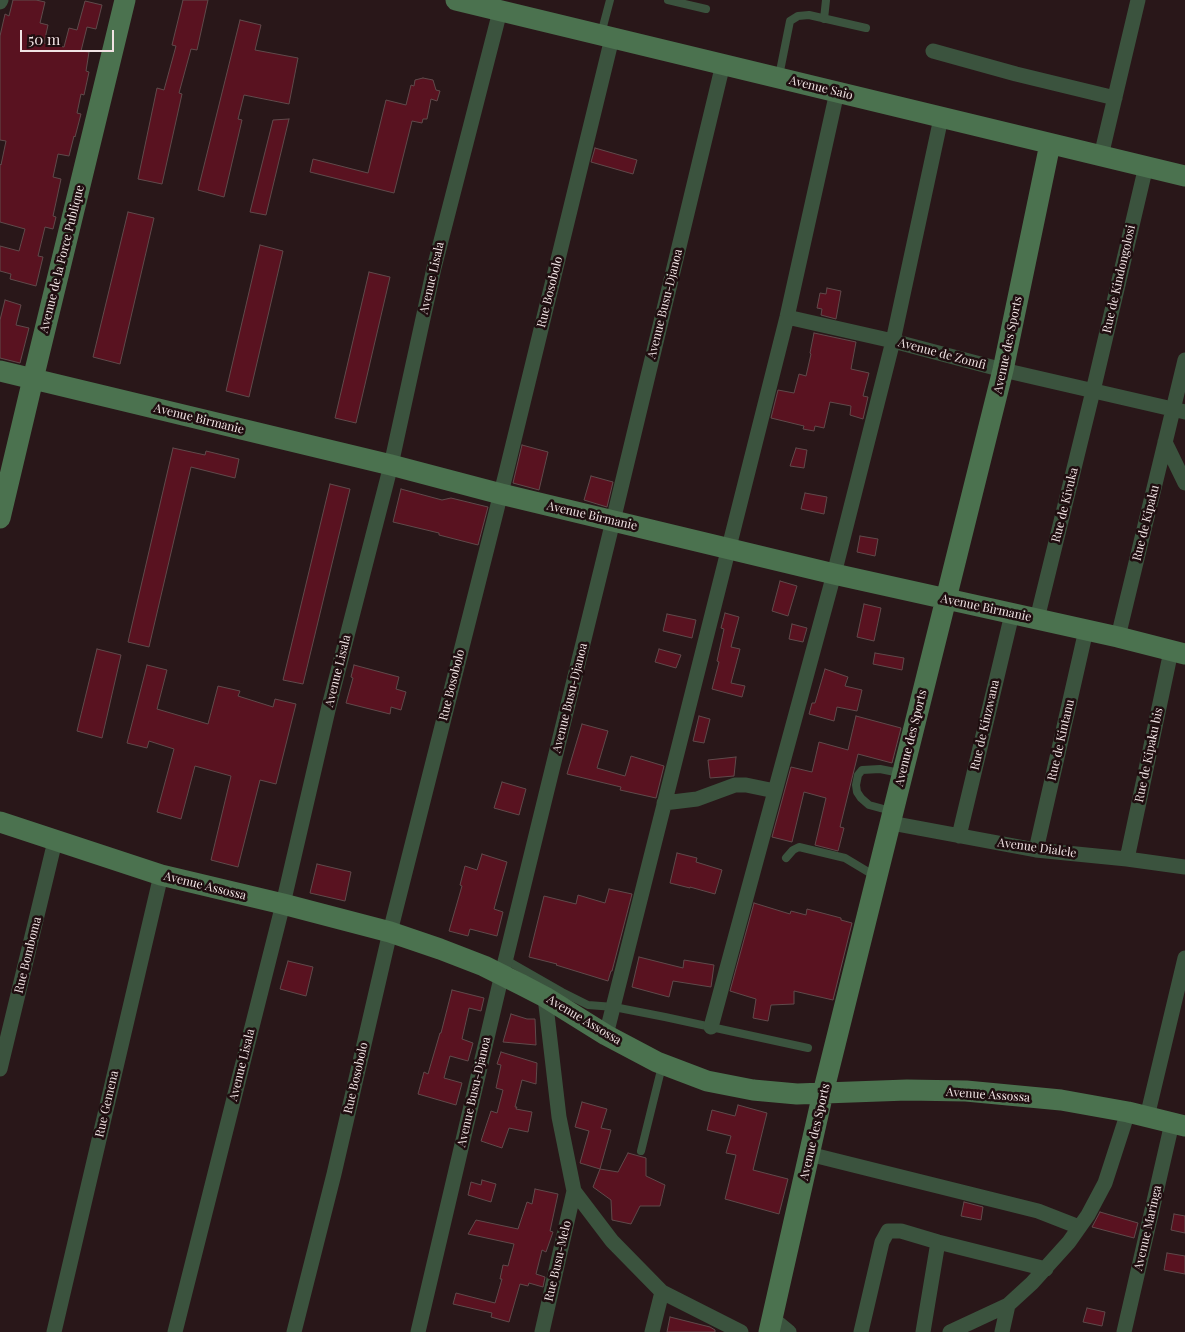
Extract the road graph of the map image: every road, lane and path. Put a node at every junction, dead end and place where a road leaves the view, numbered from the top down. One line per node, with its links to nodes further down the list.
1 (126, 0): 27 (street, Avenue de la Force Publique)
2 (456, 0): 8 (street, Avenue Saio)
3 (610, 0): 11 (lane)
4 (668, 0): 7 (lane)
5 (826, 0): 9 (lane)
6 (1138, 0): 16 (street)
7 (706, 9)
8 (500, 11): 11 (street, Avenue Saio); 31 (street, Avenue Lisala)
9 (824, 19): 10 (lane); 14 (lane)
10 (866, 28)
11 (606, 36): 13 (street, Avenue Saio); 33 (street, Rue Bosobolo)
12 (933, 51): 16 (street)
13 (723, 64): 14 (street, Avenue Saio); 35 (street, Avenue Busu-Djanoa)
14 (778, 78): 15 (street, Avenue Saio)
15 (837, 92): 17 (street, Avenue Saio); 22 (street)
16 (1114, 98): 19 (street)
17 (941, 118): 18 (street, Avenue Saio); 23 (street)
18 (1050, 144): 19 (street, Avenue Saio); 25 (street, Avenue des Sports)
19 (1101, 156): 20 (street, Avenue Saio)
20 (1146, 166): 21 (street, Avenue Saio); 28 (street, Rue de Kindongolosi)
21 (1185, 176)
22 (787, 317): 23 (street, Avenue de Zomfi); 36 (street)
23 (893, 341): 25 (street, Avenue de Zomfi); 37 (street)
24 (1185, 360): 29 (street, Rue de Kipaku)
25 (1003, 370): 28 (street, Avenue de Zomfi); 38 (street, Avenue des Sports)
26 (0, 371): 27 (street, Avenue Birmanie)
27 (33, 379): 31 (street, Avenue Birmanie); 34 (street, Avenue de la Force Publique)
28 (1093, 391): 29 (street, Avenue de Zomfi); 40 (street, Rue de Kivuka)
29 (1179, 411): 30 (street, Rue de Kipaku)
30 (1165, 442): 32 (street); 42 (street, Rue de Kipaku)
31 (391, 465): 33 (street, Avenue Birmanie); 57 (street, Avenue Lisala)
32 (1185, 483)
33 (501, 494): 35 (street, Avenue Birmanie); 58 (street, Rue Bosobolo)
34 (0, 518)
35 (613, 521): 36 (street, Avenue Birmanie); 60 (street, Avenue Busu-Djanoa)
36 (728, 548): 37 (street, Avenue Birmanie); 46 (street)
37 (834, 574): 38 (street, Avenue Birmanie); 45 (street)
38 (946, 600): 39 (street, Avenue Birmanie); 44 (street, Avenue des Sports)
39 (1012, 614): 40 (street, Avenue Birmanie); 49 (street, Rue de Kinzwana)
40 (1037, 619): 41 (street, Avenue Birmanie)
41 (1086, 630): 42 (street, Avenue Birmanie); 51 (street, Rue de Kintanu)
42 (1118, 637): 43 (street, Avenue Birmanie)
43 (1178, 653): 53 (street, Rue de Kipaku bis)
44 (902, 773): 47 (street, Avenue des Sports); 47 (lane)
45 (775, 791): 46 (street); 63 (street)
46 (664, 803): 62 (street)
47 (892, 817): 49 (street, Avenue Dialele); 56 (street, Avenue des Sports)
48 (0, 822): 50 (street, Avenue Assossa)
49 (959, 836): 51 (street, Avenue Dialele)
50 (55, 841): 55 (street, Avenue Assossa); 67 (street, Rue Bomboma)
51 (1036, 850): 53 (street, Avenue Dialele)
52 (786, 858): 56 (lane)
53 (1127, 859): 54 (street, Avenue Dialele)
54 (1185, 867)
55 (161, 875): 57 (street, Avenue Assossa); 80 (street, Rue Gemena)
56 (876, 878): 68 (street, Avenue des Sports)
57 (283, 904): 58 (street, Avenue Assossa); 81 (street, Avenue Lisala)
58 (390, 932): 60 (street, Avenue Assossa); 82 (street, Rue Bosobolo)
59 (1185, 958): 69 (street)
60 (504, 967): 61 (street, Avenue Assossa); 62 (lane); 83 (street, Avenue Busu-Djanoa)
61 (545, 997): 64 (street, Avenue Assossa); 73 (street)
62 (614, 1007): 63 (lane); 64 (street)
63 (711, 1027): 65 (lane)
64 (606, 1035): 66 (street, Avenue Assossa)
65 (808, 1048)
66 (663, 1064): 68 (street, Avenue Assossa); 71 (lane)
67 (0, 1069)
68 (823, 1092): 69 (street, Avenue Assossa); 72 (street, Avenue des Sports)
69 (1137, 1115): 70 (street, Avenue Assossa); 74 (street)
70 (1178, 1125): 92 (street, Avenue Maringa)
71 (641, 1151)
72 (809, 1154): 74 (street); 79 (street, Avenue des Sports)
73 (574, 1191): 77 (street); 84 (street, Rue Busu-Melo)
74 (1079, 1227): 76 (street)
75 (938, 1242): 76 (street); 88 (street); 89 (street)
76 (1046, 1268): 78 (street)
77 (662, 1292): 85 (street); 86 (street)
78 (1008, 1305): 90 (street); 91 (street)
79 (770, 1325): 87 (street)
80 (54, 1332)
81 (175, 1332)
82 (294, 1332)
83 (418, 1332)
84 (542, 1332)
85 (652, 1332)
86 (741, 1332)
87 (789, 1332)
88 (861, 1332)
89 (923, 1332)
90 (950, 1332)
91 (1002, 1332)
92 (1124, 1332)

